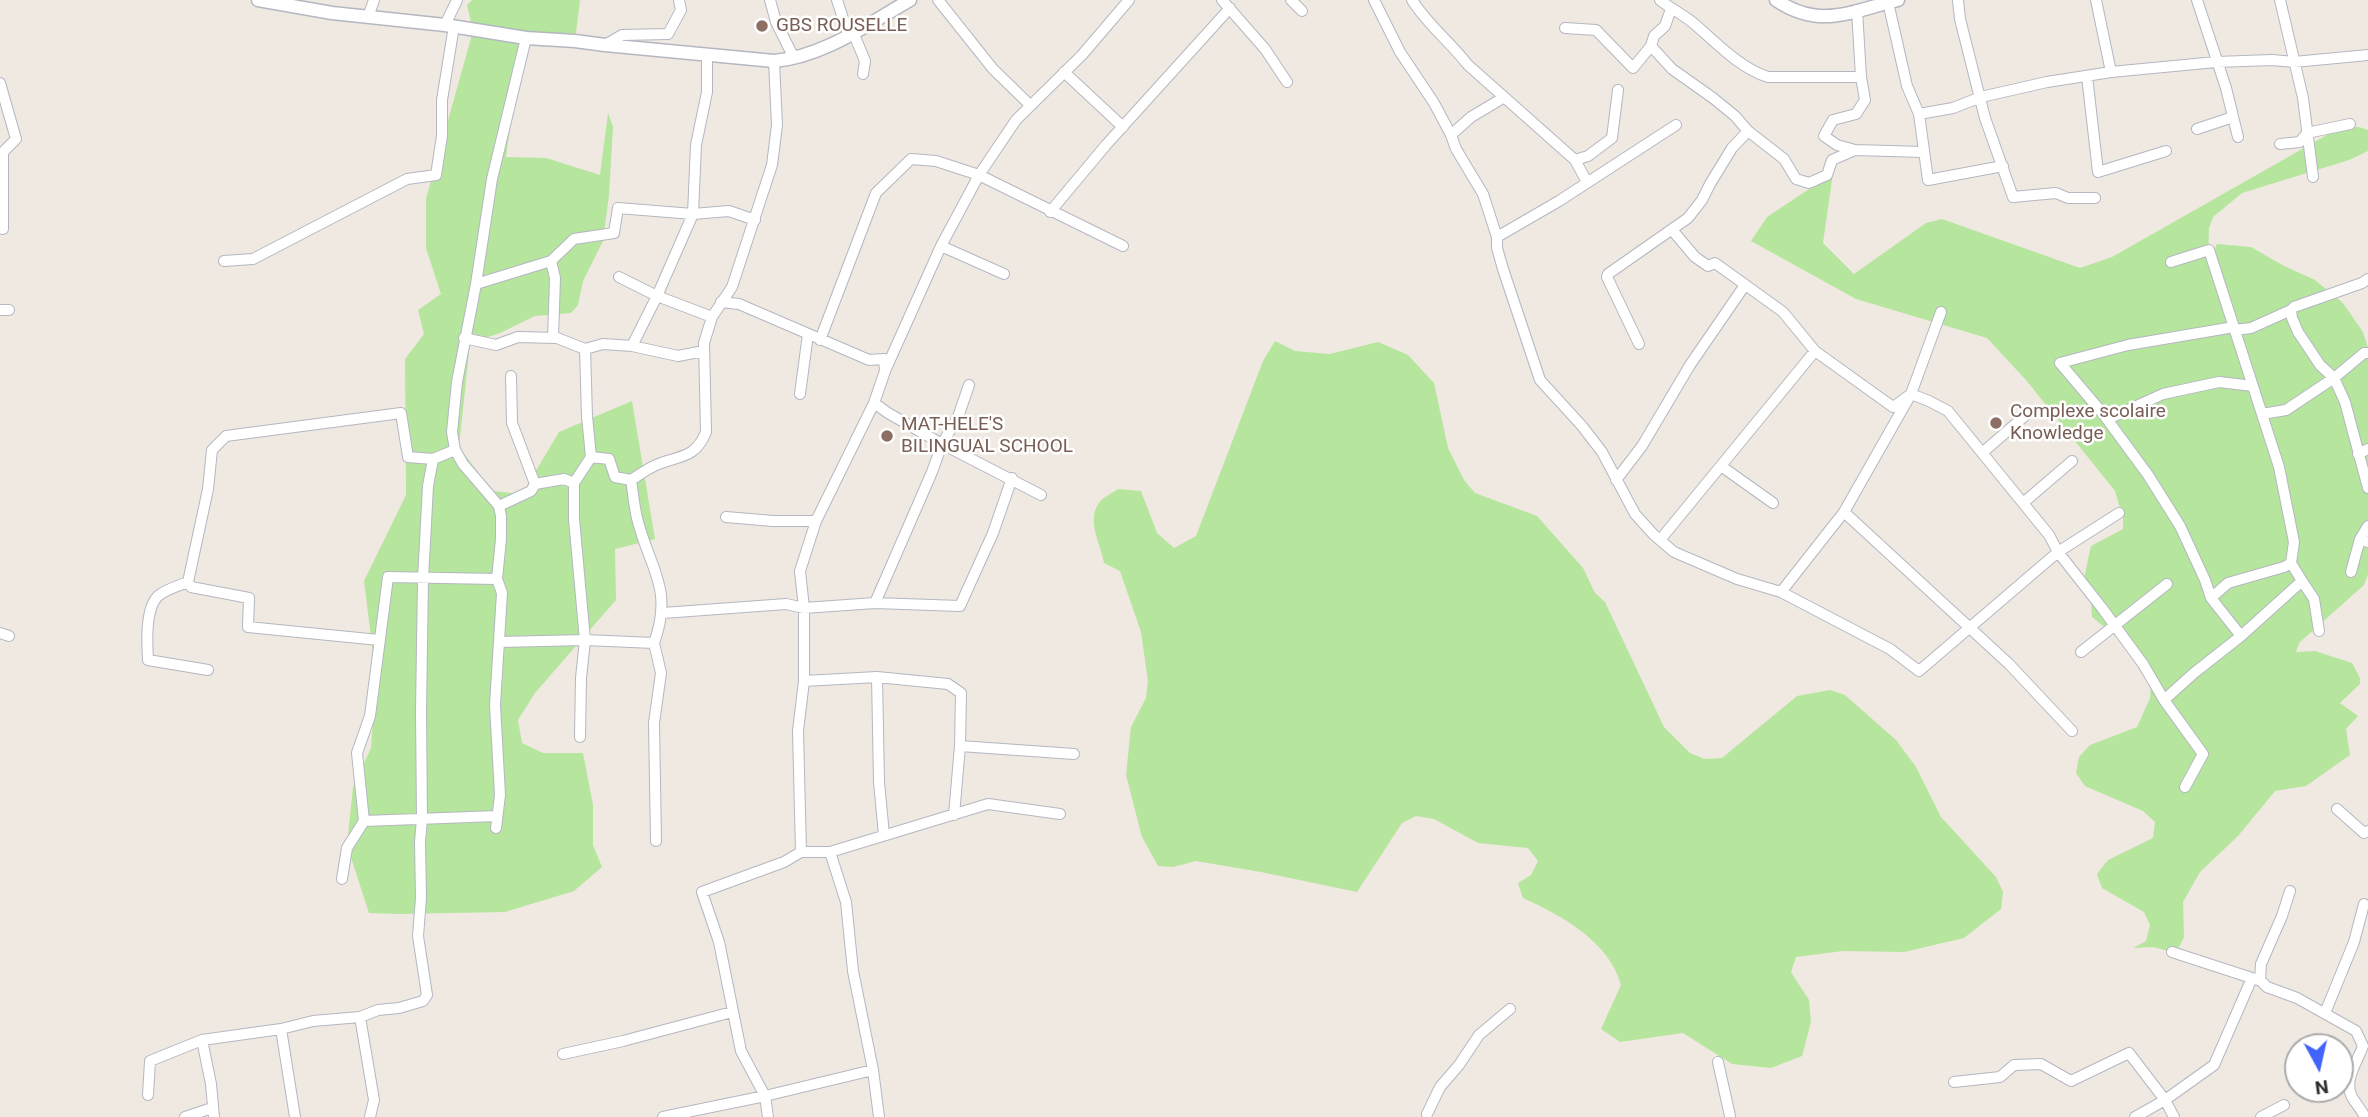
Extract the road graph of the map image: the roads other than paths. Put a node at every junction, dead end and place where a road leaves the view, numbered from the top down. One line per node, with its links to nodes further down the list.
1 (258, 0): 25 (street)
2 (374, 0): 25 (street)
3 (457, 0): 26 (street)
4 (679, 0): 30 (street)
5 (770, 0): 34 (street)
6 (837, 0): 28 (street)
7 (909, 0): 28 (street)
8 (938, 0): 48 (street)
9 (1129, 0): 38 (street)
10 (1222, 0): 21 (street)
11 (1291, 0): 24 (street)
12 (1374, 0): 57 (street)
13 (1412, 0): 47 (street)
14 (1660, 0): 22 (street)
15 (1776, 0): 23 (street)
16 (1958, 0): 46 (street)
17 (2096, 0): 39 (street)
18 (2197, 0): 36 (street)
19 (2280, 0): 37 (street)
20 (1893, 1): 23 (street); 49 (street)
21 (1230, 8): 43 (street); 53 (street)
22 (1671, 9): 31 (street); 42 (street)
23 (1857, 10): 42 (street)
24 (1302, 11)
25 (368, 17): 26 (street)
26 (449, 25): 29 (street); 77 (street)
27 (1565, 28): 31 (street)
28 (851, 33): 34 (street); 40 (street)
29 (526, 38): 30 (street); 83 (street)
30 (605, 45): 32 (street)
31 (1651, 46): 55 (street)
32 (707, 55): 35 (street); 70 (street)
33 (2368, 55): 37 (street)
34 (794, 58): 35 (street)
35 (774, 61): 71 (street)
36 (2216, 62): 37 (street); 39 (street); 50 (street)
37 (2294, 62): 56 (street)
38 (1064, 72): 48 (street); 53 (street)
39 (2111, 72): 41 (street)
40 (863, 74)
41 (2087, 76): 46 (street); 61 (street)
42 (1861, 77): 60 (street)
43 (1287, 82)
44 (0, 83): 72 (street)
45 (1618, 90): 63 (street)
46 (1981, 97): 49 (street); 64 (street)
47 (1503, 98): 57 (street); 63 (street)
48 (1030, 105): 65 (street)
49 (1919, 114): 62 (street)
50 (2233, 117): 54 (street); 58 (street)
51 (2350, 124): 56 (street)
52 (1676, 125): 67 (street)
53 (1123, 127): 69 (street)
54 (2197, 129)
55 (1748, 131): 60 (street); 73 (street)
56 (2307, 133): 59 (street); 66 (street)
57 (1451, 135): 74 (street)
58 (2238, 137)
59 (2280, 144)
60 (1855, 150): 62 (street)
61 (2166, 151)
62 (1924, 152): 64 (street)
63 (1575, 160): 67 (street)
64 (2003, 166): 68 (street)
65 (979, 175): 69 (street); 75 (street); 96 (street)
66 (2313, 177)
67 (1587, 182): 74 (street)
68 (2095, 198)
69 (1050, 212): 76 (street)
70 (693, 214): 71 (street); 78 (street); 86 (street)
71 (755, 220): 85 (street)
72 (0, 228)
73 (1673, 231): 84 (street); 97 (street)
74 (1497, 237): 124 (street)
75 (941, 246): 80 (street); 103 (street)
76 (1123, 246)
77 (224, 261)
78 (551, 261): 83 (street); 95 (street)
79 (2171, 262): 92 (street)
80 (1004, 274)
81 (619, 277): 86 (street)
82 (2368, 279): 89 (street)
83 (477, 284): 94 (street)
84 (1745, 285): 101 (street); 124 (street)
85 (732, 287): 87 (street); 88 (street)
86 (657, 296): 91 (street); 98 (street)
87 (721, 302): 88 (street); 91 (street)
88 (739, 304): 93 (street)
89 (2291, 310): 92 (street); 105 (street)
90 (1941, 312): 109 (street)
91 (712, 317): 100 (street)
92 (2235, 329): 107 (street); 113 (street)
93 (808, 334): 96 (street); 108 (street)
94 (464, 338): 95 (street); 115 (street)
95 (553, 338): 99 (street)
96 (820, 340): 103 (street)
97 (1639, 344)
98 (632, 346): 99 (street); 100 (street)
99 (585, 349): 118 (street)
100 (705, 351): 123 (street)
101 (1815, 351): 109 (street); 121 (street)
102 (2368, 353): 105 (street)
103 (885, 371): 110 (street)
104 (511, 376): 126 (street)
105 (2334, 378): 112 (street); 116 (street)
106 (969, 385): 114 (street)
107 (2253, 386): 112 (street); 113 (street)
108 (800, 394)
109 (1910, 394): 117 (street); 132 (street)
110 (874, 403): 114 (street); 135 (street)
111 (2028, 414): 117 (street)
112 (2262, 414): 140 (street)
113 (2108, 419): 148 (street)
114 (942, 444): 122 (street); 149 (street)
115 (455, 450): 119 (street); 131 (street)
116 (2363, 451): 127 (street)
117 (1982, 453): 130 (street)
118 (591, 457): 123 (street); 125 (street)
119 (433, 459): 142 (street); 145 (street)
120 (2072, 461): 130 (street)
121 (1721, 466): 129 (street); 137 (street)
122 (1012, 478): 128 (street); 149 (street)
123 (631, 480): 151 (street)
124 (1616, 480): 137 (street)
125 (574, 483): 126 (street); 157 (street)
126 (535, 484): 131 (street)
127 (2368, 488)
128 (1041, 495)
129 (1773, 503)
130 (2023, 503): 139 (street)
131 (499, 506): 143 (street)
132 (1844, 512): 147 (street); 153 (street)
133 (2119, 513): 139 (street)
134 (726, 517): 135 (street)
135 (816, 521): 150 (street)
136 (2368, 526): 138 (street)
137 (1660, 540): 147 (street)
138 (2364, 541): 141 (street)
139 (2057, 552): 152 (street); 153 (street)
140 (2291, 563): 144 (street); 148 (street)
141 (2351, 572)
142 (423, 579): 143 (street); 156 (street); 174 (street)
143 (497, 579): 158 (street)
144 (2302, 581): 154 (street); 155 (street)
145 (188, 582): 156 (street); 161 (street)
146 (2167, 584): 152 (street)
147 (1780, 592): 153 (street)
148 (2211, 598): 155 (street)
149 (875, 603): 150 (street)
150 (804, 608): 151 (street); 163 (street)
151 (663, 612): 159 (street)
152 (2115, 627): 160 (street); 164 (street)
153 (1970, 628): 165 (street)
154 (2319, 631)
155 (2241, 636): 164 (street)
156 (379, 640): 175 (street)
157 (585, 640): 158 (street); 159 (street); 166 (street)
158 (499, 642): 173 (street)
159 (654, 643): 179 (street)
160 (2081, 652)
161 (208, 670)
162 (877, 677): 163 (street); 167 (street); 178 (street)
163 (804, 681): 180 (street)
164 (2164, 700): 169 (street)
165 (2072, 731)
166 (580, 737)
167 (960, 746): 168 (street); 172 (street)
168 (1074, 754)
169 (2185, 788)
170 (2337, 809): 177 (street)
171 (1060, 814): 172 (street)
172 (954, 815): 178 (street)
173 (497, 817): 174 (street); 176 (street)
174 (422, 818): 175 (street); 190 (street)
175 (364, 821): 182 (street)
176 (496, 828)
177 (2368, 831)
178 (884, 835): 181 (street)
179 (656, 841)
180 (800, 852): 181 (street); 188 (street)
181 (830, 852): 195 (street)
182 (342, 879)
183 (2290, 891): 186 (street)
184 (2364, 904): 189 (street)
185 (2172, 952): 186 (street)
186 (2256, 979): 189 (street); 199 (street)
187 (1510, 1009): 202 (street)
188 (732, 1012): 193 (street); 198 (street)
189 (2325, 1013): 213 (street)
190 (360, 1017): 191 (street); 206 (street)
191 (281, 1029): 192 (street); 205 (street)
192 (202, 1040): 197 (street); 201 (street)
193 (563, 1054)
194 (1718, 1062): 203 (street)
195 (873, 1070): 198 (street); 209 (street)
196 (1954, 1082): 199 (street)
197 (148, 1095)
198 (765, 1096): 207 (street); 208 (street)
199 (2165, 1100): 210 (street); 211 (street)
200 (2284, 1105): 212 (street)
201 (213, 1113): 204 (street)
202 (1427, 1114)
203 (1730, 1116)
204 (185, 1117)
205 (295, 1117)
206 (370, 1117)
207 (663, 1117)
208 (768, 1117)
209 (879, 1117)
210 (2135, 1117)
211 (2174, 1117)
212 (2261, 1117)
213 (2365, 1117)

